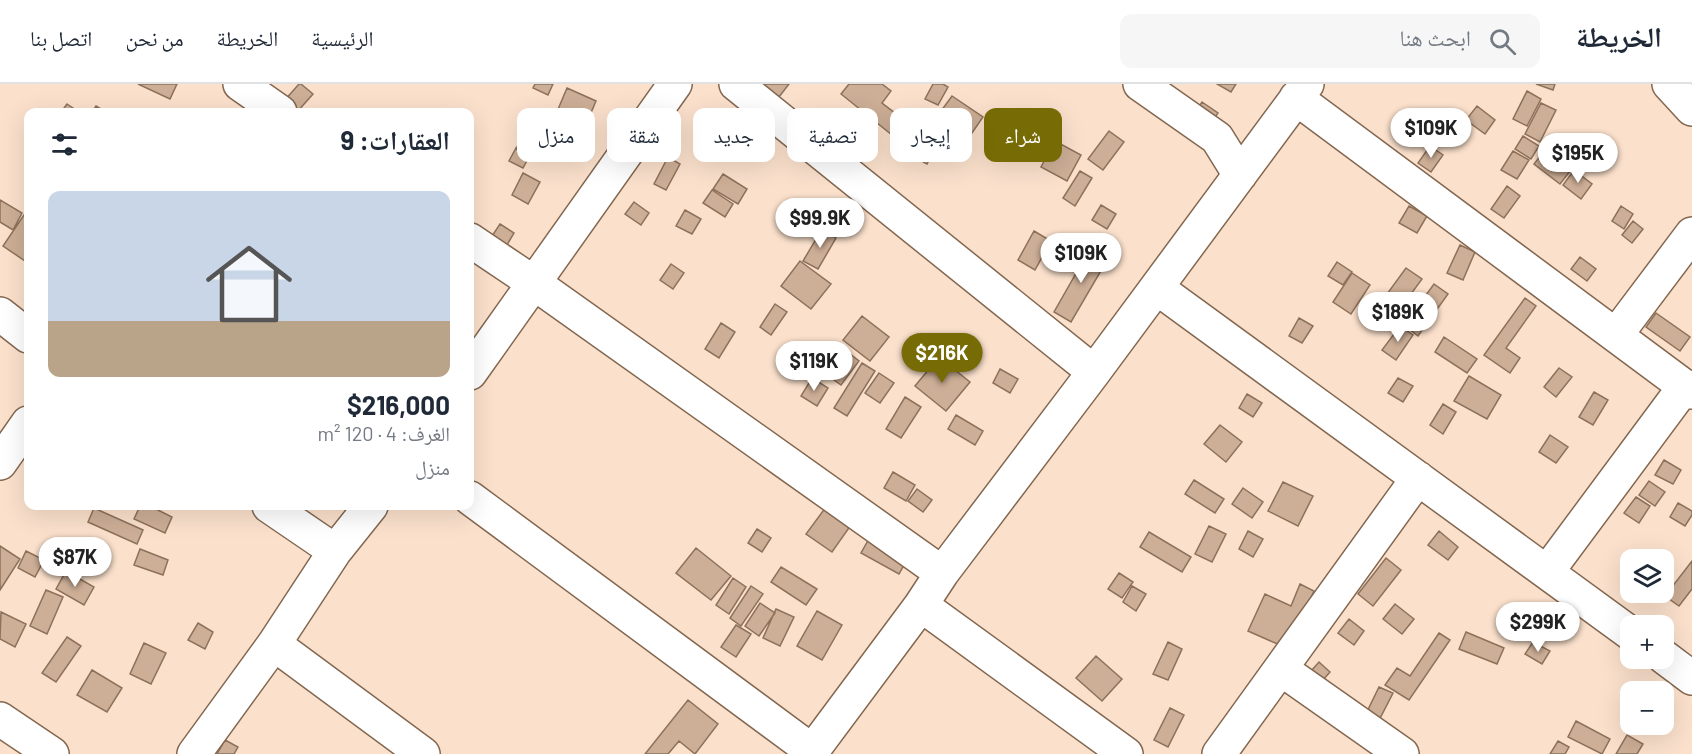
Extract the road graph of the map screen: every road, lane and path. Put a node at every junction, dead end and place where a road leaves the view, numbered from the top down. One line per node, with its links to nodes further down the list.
1 (240, 84): 7 (street)
2 (675, 84): 12 (street)
3 (736, 84): 18 (street)
4 (1140, 84): 9 (street)
5 (1669, 84): 8 (street)
6 (1302, 91): 9 (street); 16 (street)
7 (271, 103)
8 (1692, 109)
9 (1240, 175): 13 (street)
10 (1692, 234): 16 (street)
11 (474, 243): 12 (street)
12 (534, 283): 17 (street); 28 (street)
13 (1157, 288): 18 (street); 22 (street)
14 (0, 314): 15 (street)
15 (24, 333)
16 (1616, 335): 19 (street)
17 (474, 367)
18 (1094, 372): 28 (street)
19 (1688, 389): 27 (street)
20 (24, 429): 21 (street)
21 (0, 463)
22 (1418, 478): 27 (street); 33 (street)
23 (474, 501): 36 (street)
24 (275, 510): 26 (street)
25 (368, 510): 26 (street)
26 (335, 551): 31 (street)
27 (1546, 572): 30 (street)
28 (942, 573): 29 (street)
29 (921, 605): 36 (street); 40 (street)
30 (1620, 626)
31 (274, 644): 38 (street); 39 (street)
32 (1674, 664): 34 (street)
33 (1281, 669): 41 (street); 42 (street)
34 (1692, 678)
35 (0, 719): 37 (street)
36 (811, 752)
37 (52, 754)
38 (194, 754)
39 (423, 754)
40 (1126, 754)
41 (1219, 754)
42 (1402, 754)

